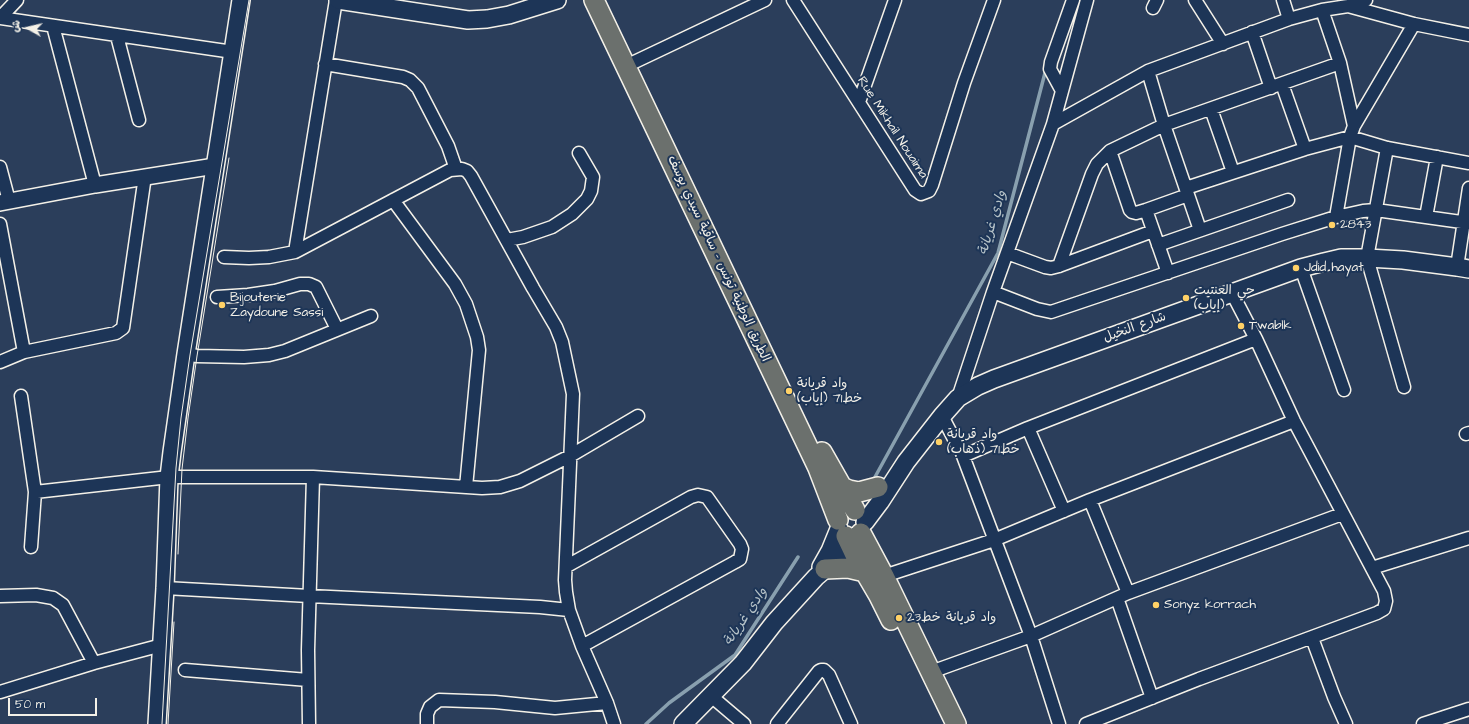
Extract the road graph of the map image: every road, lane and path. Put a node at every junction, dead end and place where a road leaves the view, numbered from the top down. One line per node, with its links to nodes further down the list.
1 (17, 0): 18 (street)
2 (240, 0): 26 (main road)
3 (337, 0): 4 (main road); 28 (street)
4 (557, 0)
5 (594, 0): 29 (highway, الطريق الوطنية تونس - ساقية سيدي يوسف)
6 (604, 0): 29 (highway, الطريق الوطنية تونس - ساقية سيدي يوسف)
7 (765, 0): 29 (street)
8 (792, 0): 33 (street, Rue Mikhaïl Nouaima)
9 (895, 0): 33 (street)
10 (994, 0): 33 (street, Rue Mikhaïl Nouaima)
11 (1073, 0): 32 (street)
12 (1087, 0): 32 (street)
13 (1195, 0): 25 (street)
14 (1283, 0): 19 (street)
15 (1366, 0): 16 (street)
16 (1348, 6): 17 (street); 20 (street)
17 (1322, 10): 19 (street); 27 (street)
18 (0, 18): 21 (street)
19 (1290, 19): 22 (street)
20 (1414, 24): 23 (street); 38 (street)
21 (53, 26): 24 (street); 50 (street)
22 (1252, 32): 25 (street); 31 (street)
23 (1469, 35)
24 (117, 36): 26 (street); 35 (street)
25 (1223, 44): 30 (street)
26 (233, 52): 45 (main road)
27 (1340, 63): 31 (street); 38 (street)
28 (325, 64): 47 (street); 66 (street)
29 (631, 64): 97 (highway, الطريق الوطنية تونس - ساقية سيدي يوسف); 103 (highway, الطريق الوطنية تونس - ساقية سيدي يوسف)
30 (1148, 71): 36 (street); 37 (street)
31 (1277, 86): 34 (street); 40 (street)
32 (1062, 91): 36 (street)
33 (859, 102)
34 (1211, 108): 37 (street); 48 (street)
35 (139, 120)
36 (1053, 124): 67 (street)
37 (1164, 125): 41 (street); 52 (street)
38 (1352, 132): 39 (street); 40 (street); 58 (street)
39 (1387, 148): 43 (street); 57 (street)
40 (1305, 149): 48 (street)
41 (1110, 151): 56 (street); 70 (street)
42 (579, 153): 64 (street)
43 (1437, 157): 44 (street); 59 (street)
44 (1469, 163)
45 (215, 166): 49 (street); 81 (main road)
46 (0, 167): 55 (street)
47 (456, 169): 53 (street); 64 (street)
48 (1233, 172): 52 (street)
49 (145, 176): 50 (street); 80 (street)
50 (95, 185): 55 (street)
51 (1469, 188): 60 (street)
52 (1187, 192): 56 (street); 62 (street)
53 (394, 200): 66 (street); 96 (street)
54 (1288, 200): 62 (street)
55 (5, 202)
56 (1146, 210): 63 (street)
57 (1376, 210): 58 (street); 59 (street); 69 (street)
58 (1336, 217): 73 (street)
59 (1426, 217): 60 (street)
60 (1466, 222): 72 (street)
61 (0, 224): 80 (street)
62 (1200, 230): 65 (street)
63 (1153, 231): 65 (street); 70 (street)
64 (506, 240): 91 (street)
65 (1158, 245): 73 (street)
66 (295, 252): 68 (street)
67 (1007, 253): 70 (street); 74 (street)
68 (224, 257)
69 (1366, 258): 71 (main road, شارع النخيل); 72 (main road, شارع النخيل); 83 (street)
70 (1059, 266)
71 (1301, 268): 75 (main road, شارع النخيل); 84 (street)
72 (1466, 270)
73 (1168, 273): 74 (street)
74 (993, 292): 86 (street)
75 (1232, 293): 79 (street); 86 (main road, شارع النخيل)
76 (217, 297): 78 (street)
77 (371, 316): 78 (street)
78 (337, 329): 81 (street)
79 (1256, 339): 89 (street); 90 (street)
80 (24, 352): 82 (street)
81 (186, 354): 94 (main road)
82 (0, 362)
83 (1404, 387)
84 (1344, 390)
85 (21, 396): 99 (street)
86 (958, 398): 88 (main road, شارع النخيل)
87 (638, 416): 91 (street)
88 (942, 416): 92 (street); 93 (main road, شارع النخيل)
89 (1294, 421): 100 (street); 102 (street)
90 (1028, 428): 92 (street); 101 (street)
91 (570, 456): 96 (street); 107 (street)
92 (963, 456): 105 (street)
93 (906, 462): 98 (main road); 103 (main road, شارع النخيل)
94 (169, 478): 95 (street); 99 (street); 112 (main road)
95 (313, 478): 96 (street); 115 (street)
96 (466, 487)
97 (842, 487): 98 (highway); 103 (highway, الطريق الوطنية تونس - ساقية سيدي يوسف)
98 (878, 487): 103 (main road)
99 (35, 492): 106 (street)
100 (1090, 500): 101 (street); 113 (street)
101 (1064, 511): 105 (street)
102 (1342, 514): 108 (street); 113 (street)
103 (851, 529): 109 (highway, الطريق الوطنية تونس - ساقية سيدي يوسف); 110 (main road); 111 (highway, الطريق الوطنية تونس - ساقية سيدي يوسف)
104 (1469, 538): 108 (street)
105 (994, 540): 111 (street); 118 (street)
106 (31, 547)
107 (567, 566): 117 (street); 121 (street)
108 (1372, 568): 119 (street)
109 (865, 572): 110 (highway); 139 (highway, الطريق الوطنية تونس - ساقية سيدي يوسف)
110 (821, 573): 127 (main road)
111 (884, 576): 124 (highway, الطريق الوطنية تونس - ساقية سيدي يوسف)
112 (165, 588): 115 (street); 120 (main road)
113 (1128, 593): 116 (street)
114 (0, 596): 122 (street)
115 (309, 596): 117 (street); 125 (street)
116 (1117, 598): 118 (street); 128 (street)
117 (569, 610): 121 (street)
118 (1031, 636): 124 (street); 141 (street)
119 (1312, 638): 128 (street); 143 (street)
120 (162, 645): 122 (street); 131 (main road)
121 (582, 646): 129 (street)
122 (94, 663): 126 (street)
123 (185, 670): 125 (street)
124 (931, 672): 140 (highway, الطريق الوطنية تونس - ساقية سيدي يوسف)
125 (308, 680): 132 (street)
126 (0, 692)
127 (711, 696): 135 (main road); 136 (street)
128 (1152, 698): 142 (street)
129 (607, 703): 133 (street); 134 (street)
130 (1469, 709): 144 (street)
131 (157, 724)
132 (309, 724)
133 (427, 724)
134 (614, 724)
135 (684, 724)
136 (744, 724)
137 (777, 724): 138 (street)
138 (851, 724)
139 (941, 724)
140 (956, 724)
141 (1059, 724)
142 (1086, 724)
143 (1346, 724)
144 (1423, 724)

